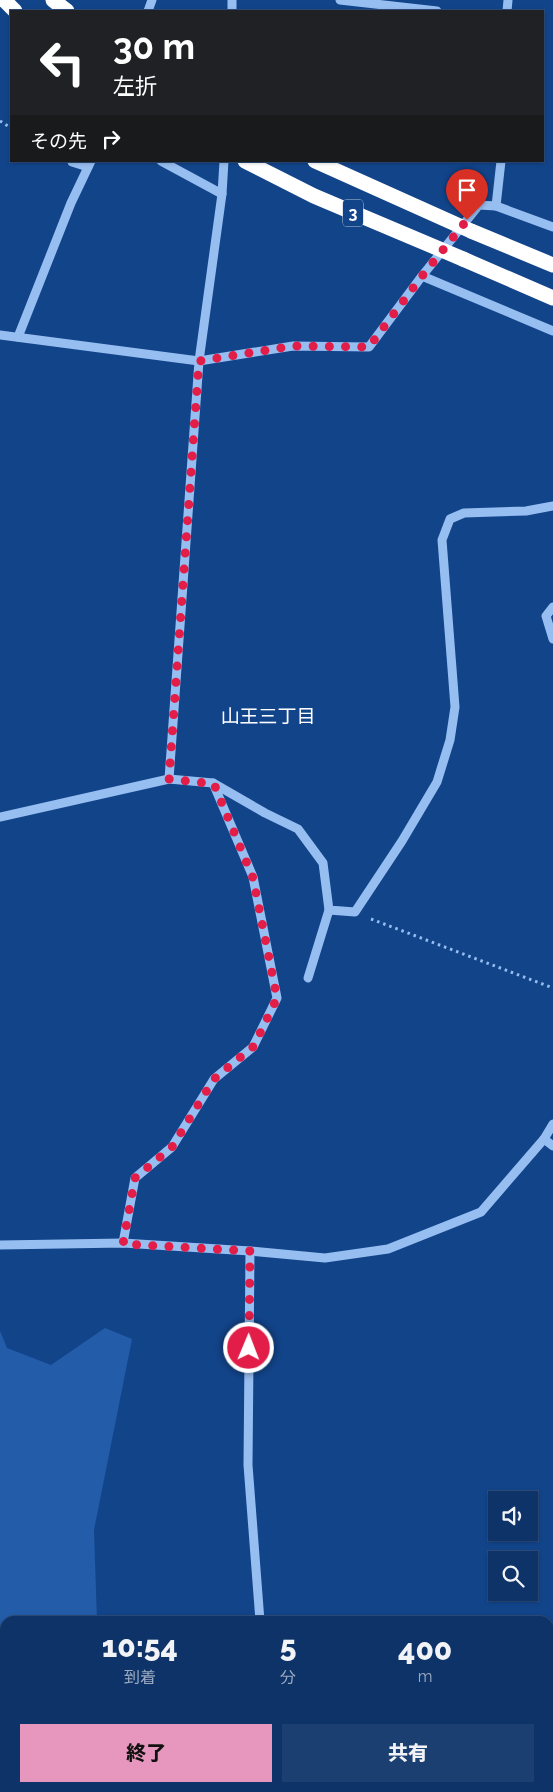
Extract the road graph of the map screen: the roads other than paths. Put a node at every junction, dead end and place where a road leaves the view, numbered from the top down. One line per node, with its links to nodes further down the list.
1 (53, 0): 3 (highway)
2 (340, 0): 4 (street)
3 (66, 10)
4 (428, 10)
5 (72, 162): 11 (street)
6 (163, 162): 12 (street)
7 (224, 162): 12 (street)
8 (247, 162): 17 (highway, 3, bridge)
9 (317, 162): 15 (highway, 3, bridge)
10 (501, 162): 13 (street)
11 (89, 164): 20 (street)
12 (222, 194): 21 (street)
13 (496, 206): 14 (street); 16 (street)
14 (553, 227)
15 (553, 265)
16 (422, 276): 18 (street); 21 (street)
17 (553, 298)
18 (553, 331)
19 (0, 335): 20 (street)
20 (18, 337): 21 (street)
21 (199, 361): 25 (street)
22 (553, 506): 28 (street)
23 (553, 607): 24 (street)
24 (553, 639)
25 (169, 779): 26 (street); 27 (street)
26 (214, 784): 28 (street); 33 (street)
27 (0, 817)
28 (329, 910): 29 (street)
29 (308, 978)
30 (553, 1124): 31 (street)
31 (544, 1139): 32 (street); 35 (street)
32 (553, 1146)
33 (123, 1244): 34 (street); 35 (street)
34 (0, 1245)
35 (250, 1251): 36 (street)
36 (260, 1616)

